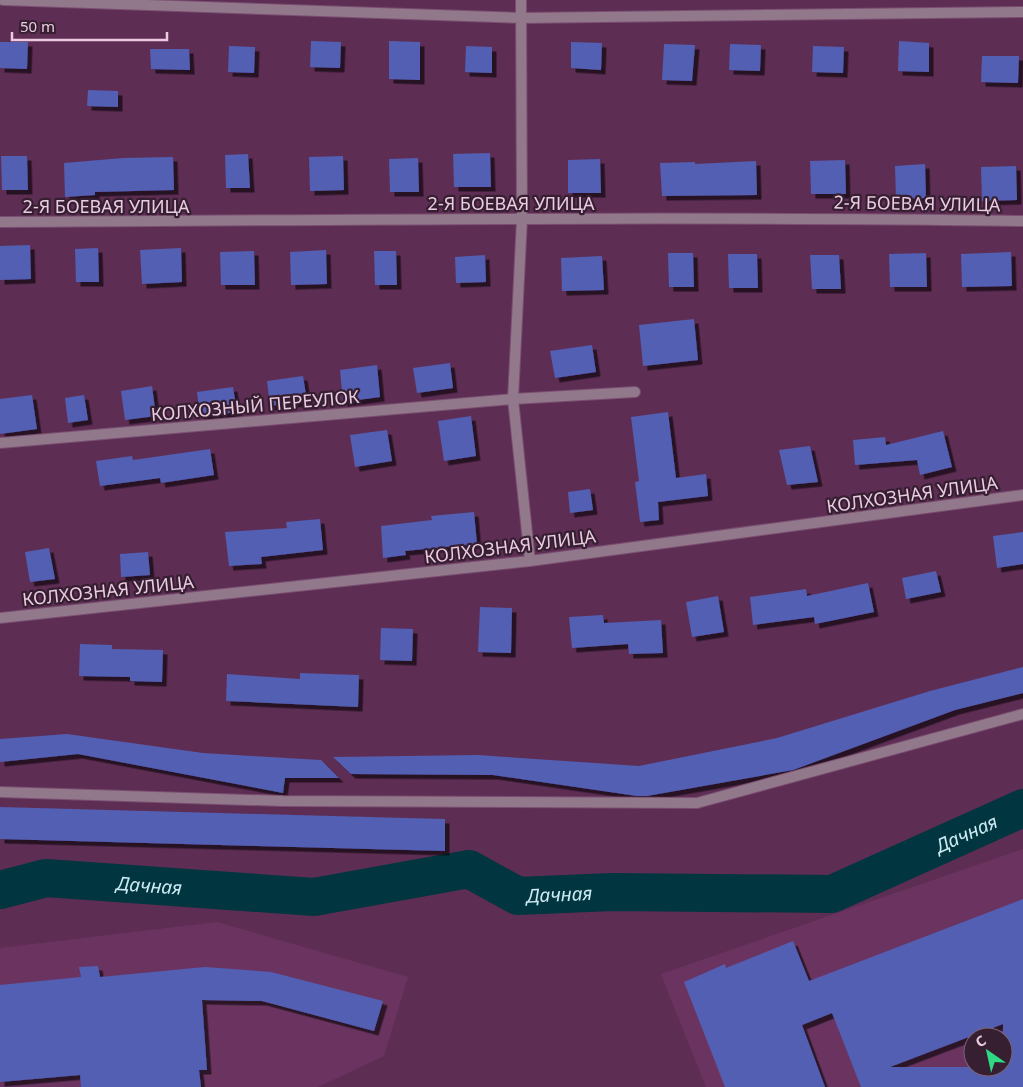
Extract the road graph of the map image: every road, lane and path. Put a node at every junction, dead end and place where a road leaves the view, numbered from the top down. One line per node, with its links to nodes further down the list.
1 (3, 0): 4 (street)
2 (521, 0): 4 (street)
3 (1023, 12): 4 (street)
4 (521, 18): 5 (street)
5 (522, 219): 6 (street, 2-Я БОЕВАЯ УЛИЦА); 7 (street, 2-Я БОЕВАЯ УЛИЦА); 9 (street)
6 (1023, 221)
7 (0, 222)
8 (635, 392): 9 (street, КОЛХОЗНЫЙ ПЕРЕУЛОК)
9 (513, 399): 10 (street, КОЛХОЗНЫЙ ПЕРЕУЛОК); 12 (street)
10 (0, 443)
11 (1023, 496): 12 (street, КОЛХОЗНАЯ УЛИЦА)
12 (530, 561): 13 (street, КОЛХОЗНАЯ УЛИЦА)
13 (0, 618)
14 (1023, 714): 15 (street)
15 (0, 792)

